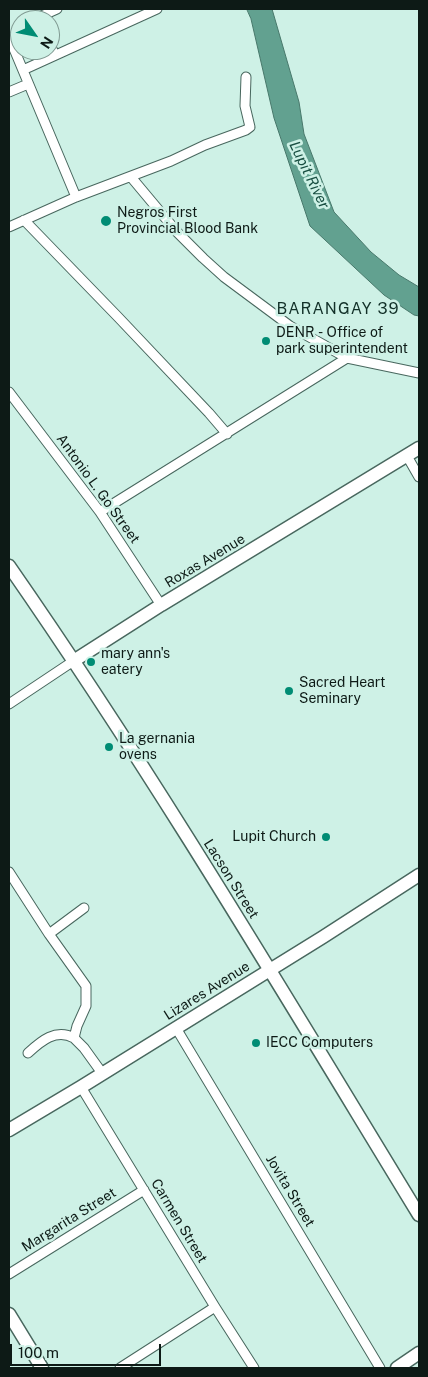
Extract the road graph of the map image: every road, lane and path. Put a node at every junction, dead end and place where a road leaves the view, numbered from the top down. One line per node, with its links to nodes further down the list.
1 (157, 9): 3 (street)
2 (9, 37): 5 (street)
3 (60, 52)
4 (44, 60): 5 (street)
5 (23, 70): 7 (street)
6 (246, 77): 9 (street)
7 (28, 84): 8 (street); 10 (street)
8 (9, 92)
9 (131, 177): 10 (street); 13 (street)
10 (76, 197): 11 (street)
11 (24, 220): 12 (street); 16 (street)
12 (9, 227)
13 (347, 358): 14 (street); 16 (street)
14 (419, 373)
15 (9, 392): 20 (street, Antonio L. Go Street)
16 (227, 434): 20 (street)
17 (419, 448): 18 (street, Roxas Avenue)
18 (407, 456): 19 (street); 22 (street, Roxas Avenue)
19 (419, 477)
20 (100, 512): 22 (street, Antonio L. Go Street)
21 (9, 566): 23 (street, Lacson Street)
22 (161, 605): 23 (street, Roxas Avenue)
23 (75, 660): 24 (street, Roxas Avenue); 29 (street, Lacson Street)
24 (9, 704)
25 (9, 872): 28 (street)
26 (419, 875): 29 (street, Lizares Avenue)
27 (84, 908): 28 (street)
28 (49, 934): 31 (street)
29 (269, 970): 30 (street, Lizares Avenue); 37 (street, Lacson Street)
30 (176, 1028): 33 (street, Lizares Avenue); 45 (street, Jovita Street)
31 (74, 1038): 32 (street); 33 (street)
32 (28, 1053)
33 (102, 1073): 34 (street, Lizares Avenue)
34 (81, 1087): 35 (street, Lizares Avenue); 36 (street, Carmen Street)
35 (9, 1130)
36 (144, 1190): 38 (street, Margarita Street); 39 (street, Carmen Street)
37 (419, 1215)
38 (9, 1274)
39 (215, 1307): 42 (street); 44 (street, Carmen Street)
40 (9, 1314): 43 (street)
41 (419, 1353): 46 (street)
42 (125, 1367)
43 (42, 1368)
44 (254, 1368)
45 (380, 1368)
46 (397, 1368)

